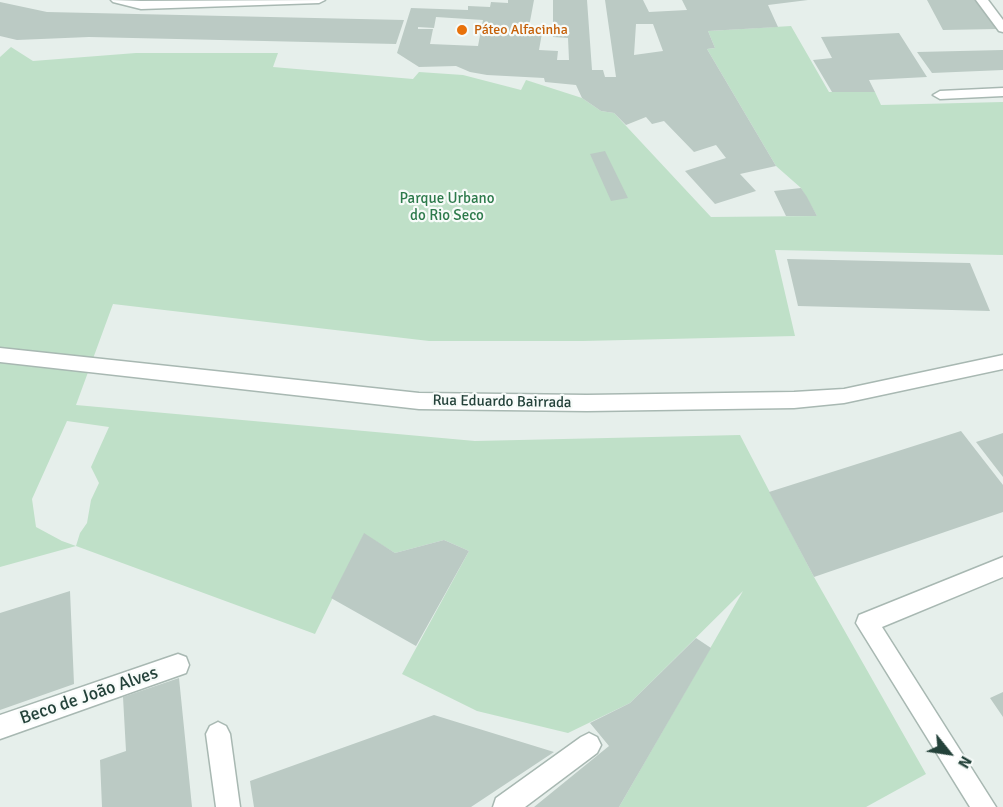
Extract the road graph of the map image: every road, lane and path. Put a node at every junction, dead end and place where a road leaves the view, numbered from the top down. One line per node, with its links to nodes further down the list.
1 (117, 0): 4 (street)
2 (319, 0): 4 (street)
3 (982, 0): 5 (street)
4 (143, 2)
5 (1003, 28)
6 (1003, 92): 7 (street)
7 (940, 94)
8 (0, 355): 9 (street, Rua Eduardo Bairrada)
9 (1003, 362)
10 (1003, 567): 17 (street)
11 (178, 665): 12 (street, Beco de João Alves)
12 (0, 727)
13 (218, 734): 15 (street)
14 (589, 745): 16 (street)
15 (228, 807)
16 (505, 807)
17 (984, 807)

